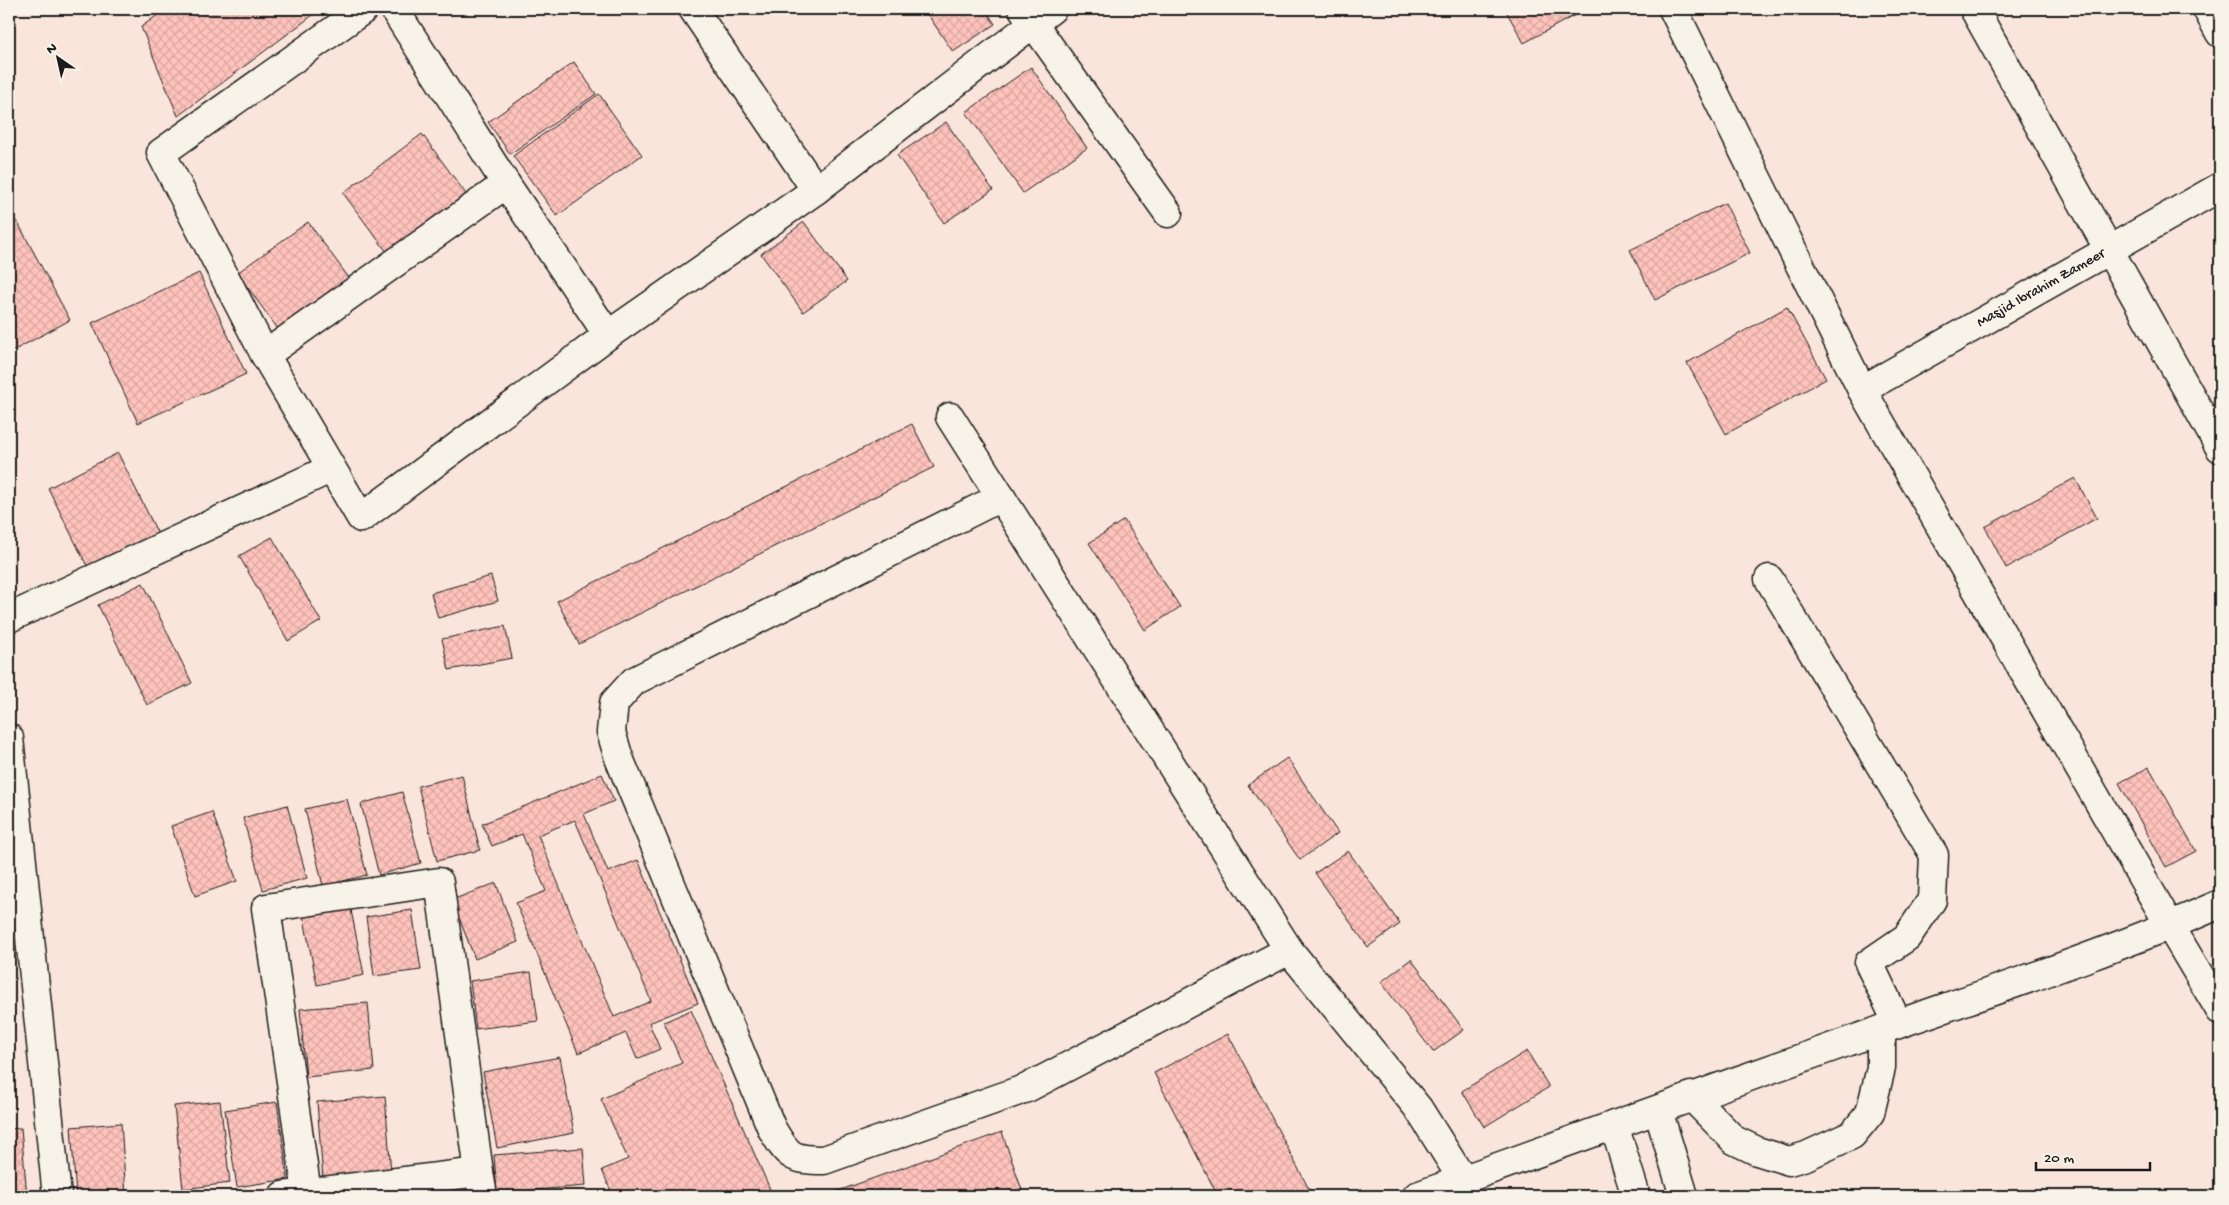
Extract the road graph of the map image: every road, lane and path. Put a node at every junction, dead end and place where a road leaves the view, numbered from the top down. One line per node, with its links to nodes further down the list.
1 (364, 9): 15 (street)
2 (394, 9): 9 (street)
3 (693, 9): 11 (street)
4 (1673, 9): 16 (street)
5 (1974, 9): 13 (street)
6 (2207, 9): 8 (street)
7 (1036, 13): 11 (street); 12 (street)
8 (2220, 33)
9 (506, 184): 14 (street); 15 (street)
10 (2220, 187): 13 (street, Masjid Ibrahim Zameer)
11 (816, 190): 14 (street)
12 (1168, 213)
13 (2109, 250): 16 (street, Masjid Ibrahim Zameer); 18 (street)
14 (608, 336): 19 (street)
15 (265, 355): 19 (street)
16 (1862, 390): 25 (street)
17 (950, 417): 20 (street)
18 (2220, 448)
19 (330, 469): 22 (street)
20 (1001, 497): 26 (street); 26 (street)
21 (1769, 578): 28 (street)
22 (9, 618)
23 (9, 738): 35 (street)
24 (2220, 904): 25 (street)
25 (2170, 926): 27 (street); 28 (street)
26 (1288, 950): 32 (street)
27 (2220, 1010)
28 (1889, 1027): 29 (street); 29 (street)
29 (1692, 1096): 30 (street)
30 (1658, 1110): 31 (street); 38 (street)
31 (1614, 1125): 32 (street); 37 (street)
32 (1463, 1180): 36 (street)
33 (481, 1184): 34 (street); 34 (street)
34 (295, 1195)
35 (57, 1196)
36 (1417, 1196)
37 (1636, 1196)
38 (1684, 1196)

